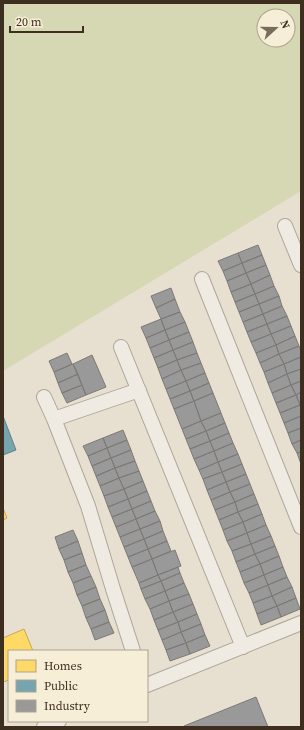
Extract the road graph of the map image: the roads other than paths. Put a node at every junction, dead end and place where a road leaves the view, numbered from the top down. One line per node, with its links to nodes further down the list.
1 (286, 226): 2 (lane)
2 (301, 265)
3 (202, 279): 8 (lane)
4 (121, 347): 5 (lane)
5 (139, 390): 7 (lane); 10 (lane)
6 (44, 397): 7 (lane)
7 (54, 419): 11 (lane)
8 (301, 527)
9 (301, 623): 10 (lane)
10 (243, 646): 12 (lane)
11 (133, 650)
12 (148, 685)
13 (56, 722): 14 (lane)
14 (44, 727)

